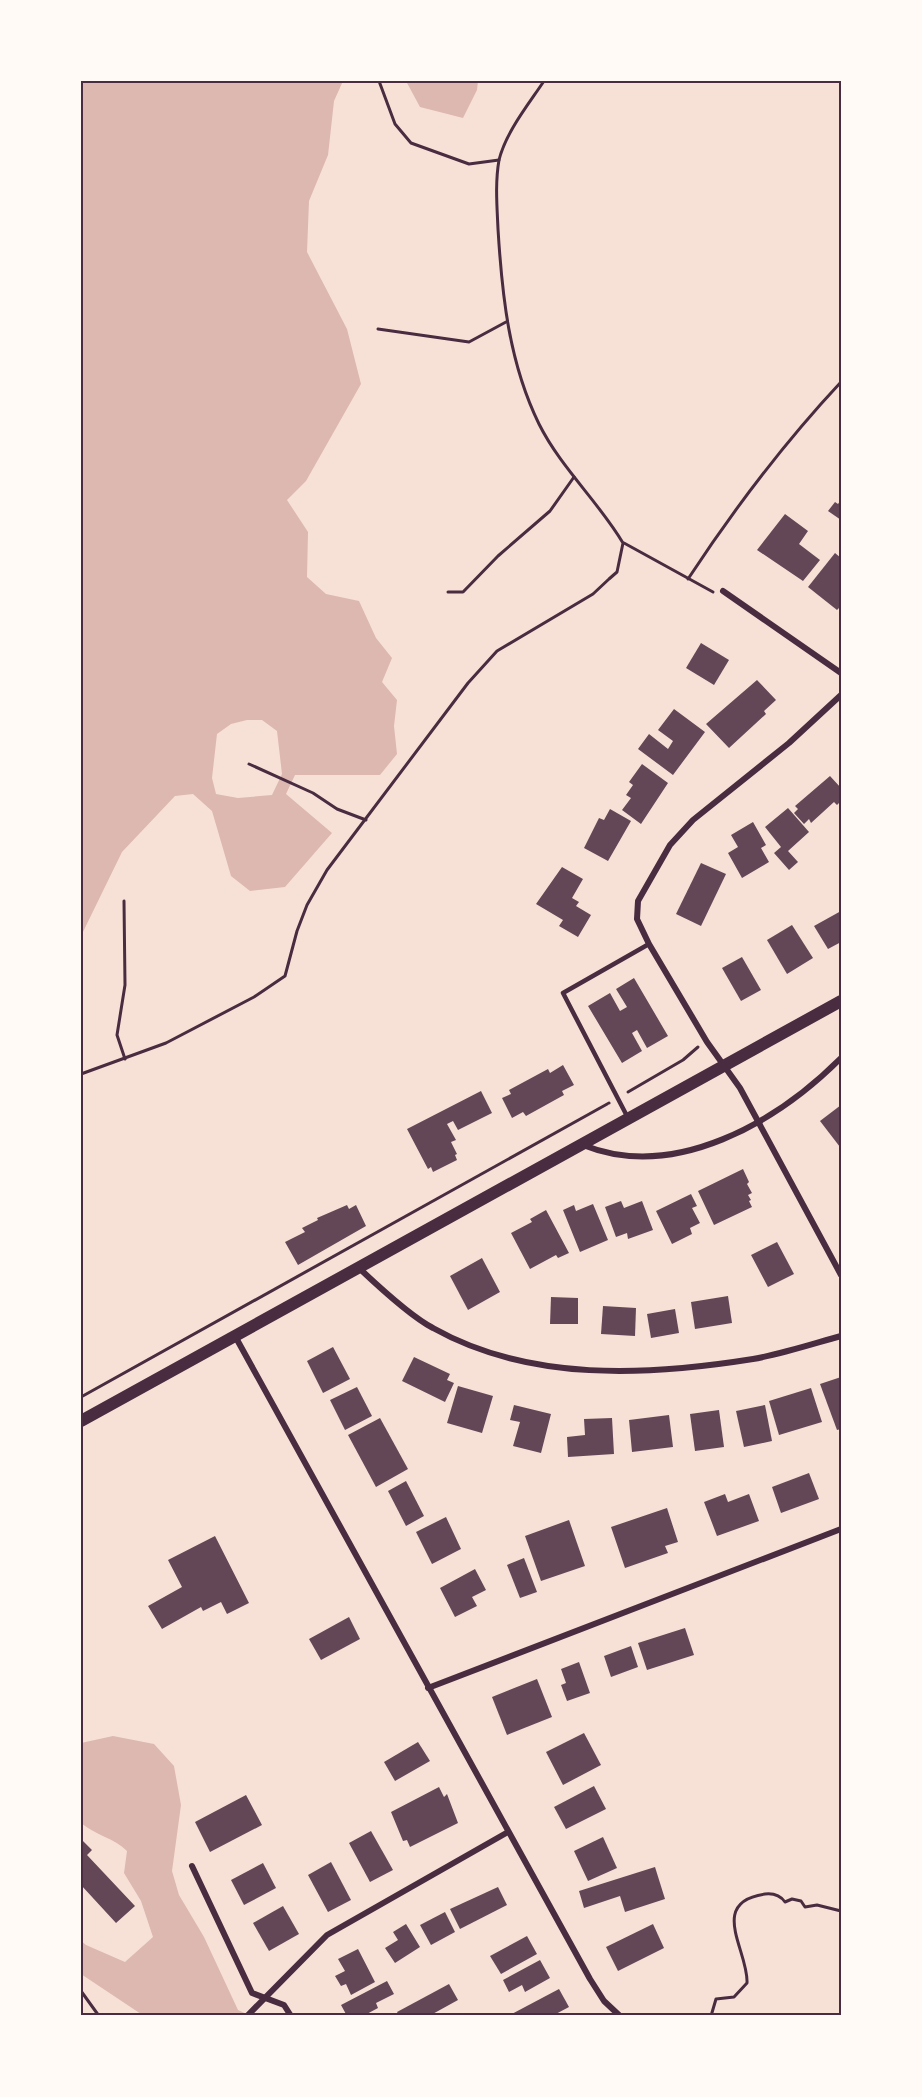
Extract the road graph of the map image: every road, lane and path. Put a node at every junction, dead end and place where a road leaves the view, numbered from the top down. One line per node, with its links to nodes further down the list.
1 (379, 81): 3 (path)
2 (544, 81): 3 (path)
3 (500, 160): 4 (path)
4 (506, 322): 5 (path); 7 (path)
5 (378, 329)
6 (841, 382): 9 (path)
7 (574, 477): 8 (path); 11 (path)
8 (623, 543): 9 (path); 15 (path)
9 (688, 579): 10 (path)
10 (723, 591): 12 (street)
11 (448, 592)
12 (841, 673)
13 (841, 695): 17 (street)
14 (249, 764): 15 (path)
15 (366, 820): 21 (path)
16 (123, 901): 21 (path)
17 (648, 944): 22 (street); 24 (lane)
18 (841, 1001): 22 (main road)
19 (693, 1050): 24 (path)
20 (841, 1058): 26 (street)
21 (125, 1059): 23 (path)
22 (724, 1066): 25 (main road); 26 (street)
23 (81, 1074)
24 (618, 1098): 25 (lane); 32 (path)
25 (629, 1119): 27 (main road)
26 (759, 1122): 27 (street); 29 (street)
27 (583, 1144): 28 (main road)
28 (359, 1268): 30 (main road); 31 (street)
29 (841, 1275)
30 (235, 1336): 33 (main road); 35 (street)
31 (841, 1336)
32 (81, 1397)
33 (81, 1420)
34 (841, 1529): 35 (street)
35 (428, 1688): 36 (street)
36 (508, 1832): 40 (street); 44 (street)
37 (192, 1866): 40 (street)
38 (841, 1911): 45 (path)
39 (81, 1991): 41 (path)
40 (265, 1997): 42 (street); 43 (street)
41 (99, 2016)
42 (247, 2016)
43 (291, 2016)
44 (620, 2016)
45 (711, 2016)

